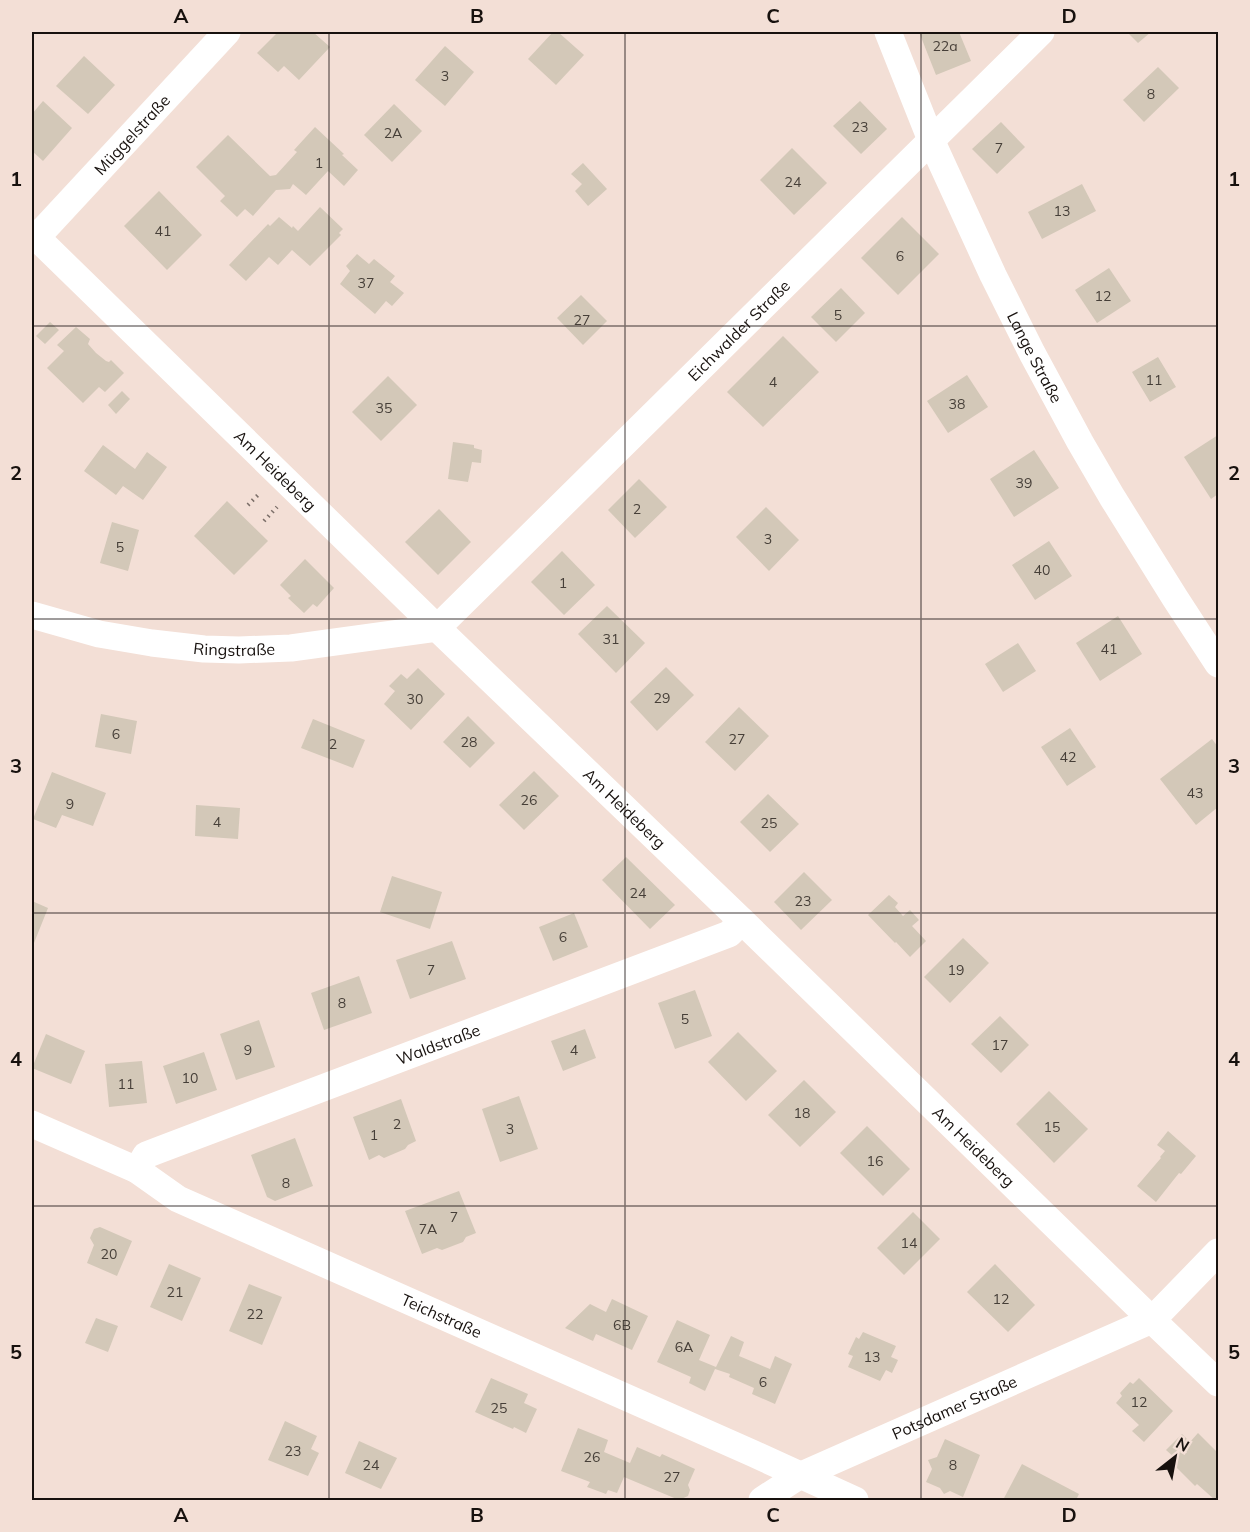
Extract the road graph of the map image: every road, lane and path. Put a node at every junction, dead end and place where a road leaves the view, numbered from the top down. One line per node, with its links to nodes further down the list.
1 (226, 32): 5 (street, Müggelstraße)
2 (888, 32): 4 (street, Lange Straße)
3 (1041, 32): 4 (street, Eichwalder Straße)
4 (931, 140): 7 (street, Eichwalder Straße); 8 (street, Lange Straße)
5 (34, 236): 7 (street, Am Heideberg)
6 (32, 615): 7 (street, Ringstraße)
7 (437, 628): 9 (street, Am Heideberg)
8 (1218, 664)
9 (742, 921): 11 (street, Waldstraße); 13 (street, Am Heideberg)
10 (32, 1124): 11 (street, Teichstraße)
11 (137, 1170): 15 (street, Teichstraße)
12 (1218, 1252): 13 (street)
13 (1152, 1320): 14 (street, Am Heideberg); 15 (street, Potsdamer Straße)
14 (1218, 1383)
15 (799, 1476): 16 (street, Potsdamer Straße); 17 (street, Teichstraße)
16 (762, 1500)
17 (855, 1500)

